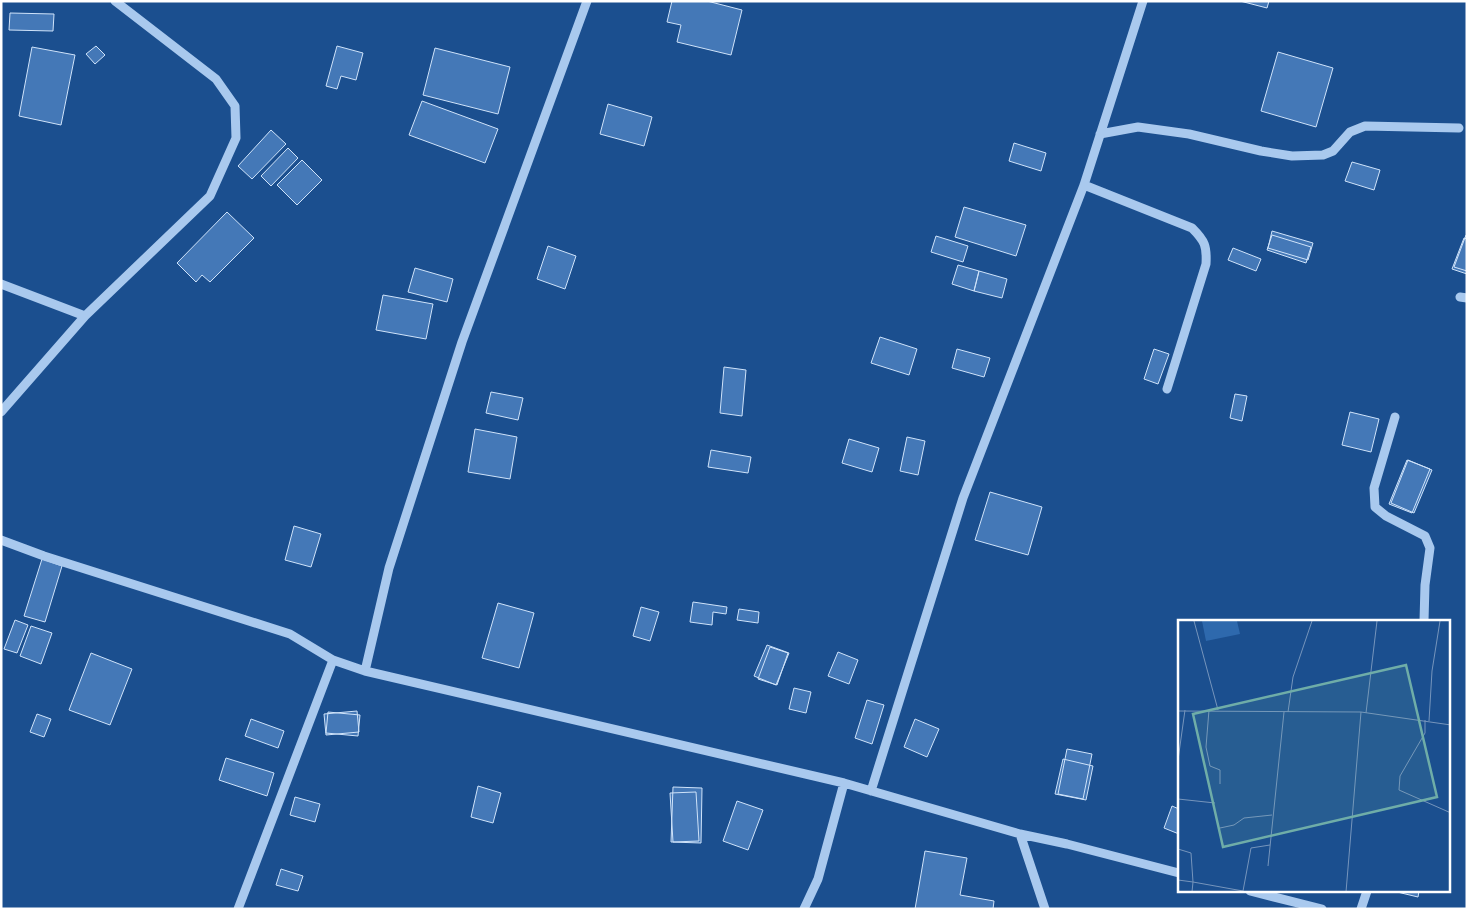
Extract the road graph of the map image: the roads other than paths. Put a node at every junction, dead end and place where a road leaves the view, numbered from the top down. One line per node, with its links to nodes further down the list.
1 (115, 1): 8 (street)
2 (587, 1): 15 (street)
3 (1143, 1): 5 (street)
4 (1459, 128): 5 (street)
5 (1100, 134): 6 (street)
6 (1084, 185): 9 (street); 17 (street)
7 (1, 284): 8 (street)
8 (85, 316): 10 (street)
9 (1167, 389)
10 (1, 412)
11 (1395, 417): 13 (street)
12 (1, 540): 14 (street)
13 (1424, 620)
14 (333, 660): 15 (street); 23 (street)
15 (365, 671): 16 (street)
16 (844, 783): 17 (street); 24 (street)
17 (872, 791): 18 (street)
18 (1020, 834): 19 (street); 25 (street)
19 (1178, 873)
20 (1253, 892): 22 (street)
21 (1367, 892): 27 (street)
22 (1294, 906): 26 (street)
23 (238, 909)
24 (804, 909)
25 (1044, 909)
26 (1322, 909)
27 (1361, 909)

